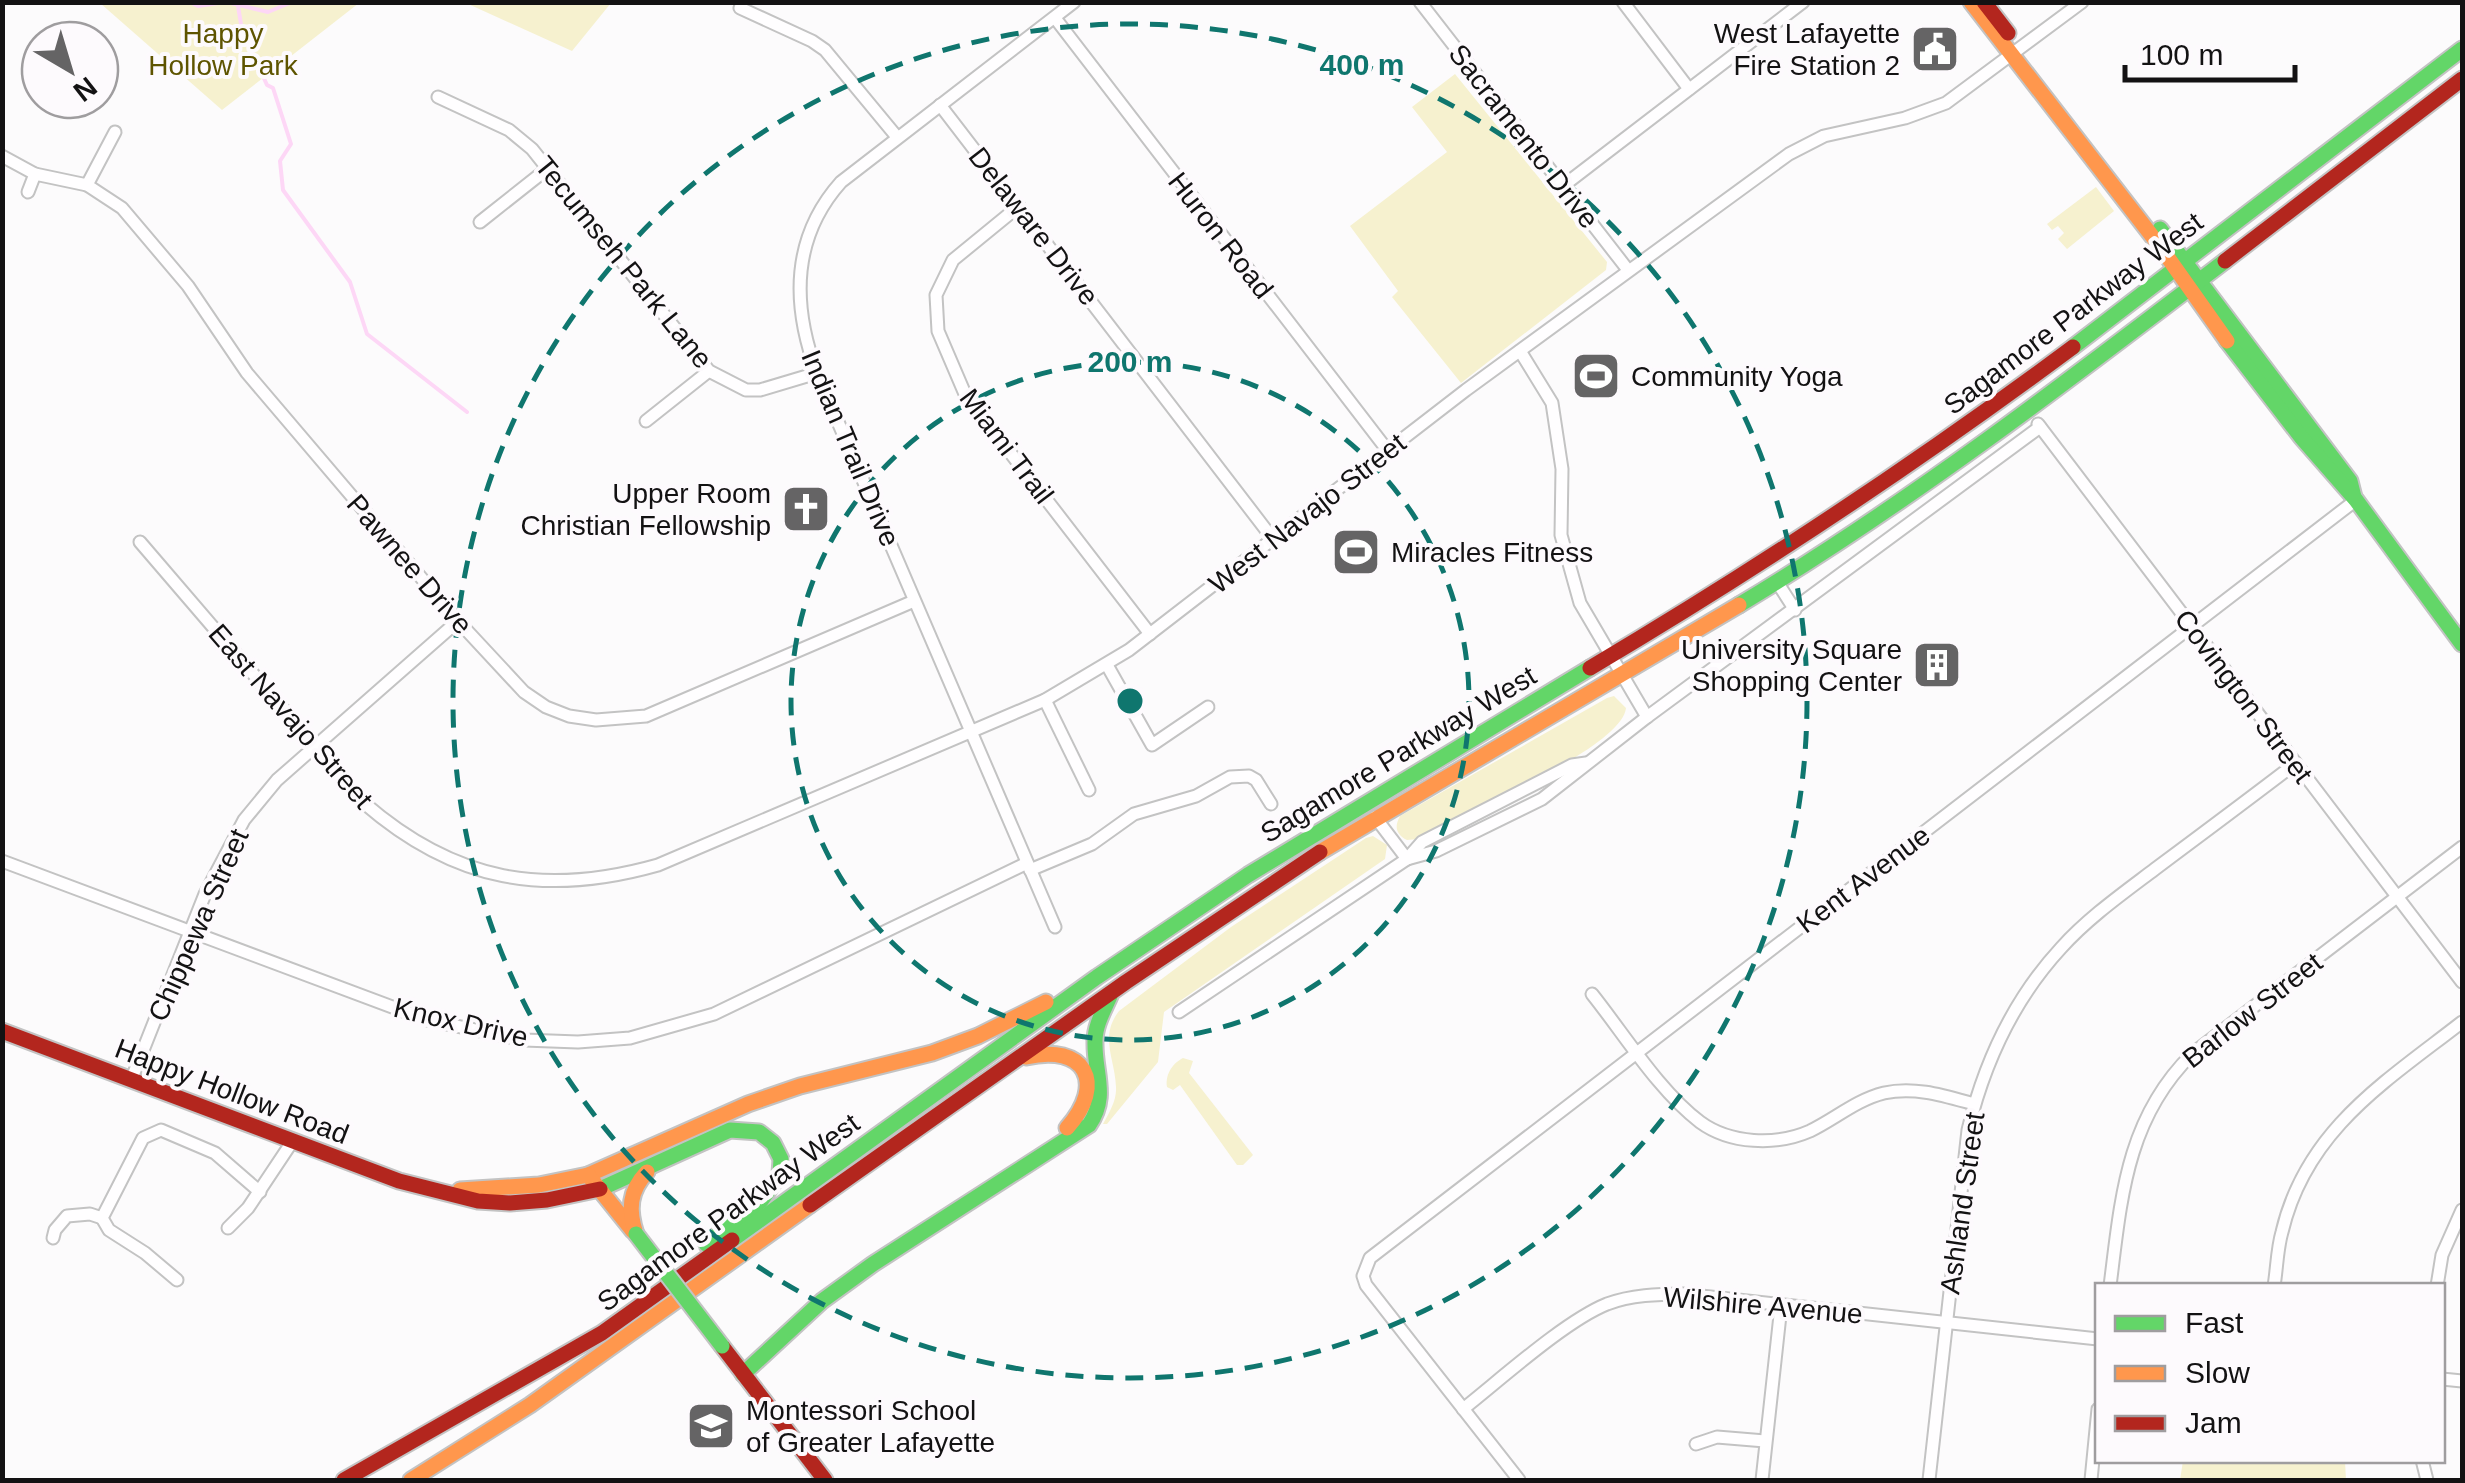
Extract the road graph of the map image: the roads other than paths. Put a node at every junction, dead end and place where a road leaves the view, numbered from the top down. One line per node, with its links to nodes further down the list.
1 (1074, 2): 9 (street, Indian Trail Drive)
2 (1420, 2): 22 (street, Sacramento Drive)
3 (1624, 2): 13 (street)
4 (1803, 2): 13 (street)
5 (1970, 2): 11 (main road)
6 (1984, 2): 11 (main road)
7 (2082, 2): 11 (street)
8 (740, 8): 17 (street)
9 (1054, 18): 15 (street, Indian Trail Drive); 35 (street, Huron Road)
10 (2462, 50): 26 (main road, Sagamore Parkway West)
11 (2016, 52): 26 (main road); 27 (street, West Navajo Street)
12 (2462, 79): 28 (main road, Sagamore Parkway West)
13 (1689, 89): 22 (street)
14 (438, 97): 19 (street, Tecumseh Park Lane)
15 (940, 105): 17 (street, Indian Trail Drive); 24 (street, Delaware Drive)
16 (116, 132): 21 (street)
17 (897, 137): 31 (street, Indian Trail Drive)
18 (2, 156): 20 (street, Pawnee Drive)
19 (547, 169): 25 (street); 30 (street, Tecumseh Park Lane)
20 (35, 174): 21 (street, Pawnee Drive); 23 (street)
21 (87, 185): 42 (street, Pawnee Drive)
22 (1564, 186): 27 (street, Sacramento Drive)
23 (28, 192)
24 (1019, 206): 37 (street, Delaware Drive); 44 (street, Miami Trail)
25 (480, 222)
26 (2181, 266): 28 (main road); 46 (main road, Sagamore Parkway West)
27 (1628, 270): 29 (street, West Navajo Street)
28 (2194, 284): 32 (main road, Sagamore Parkway West); 36 (main road)
29 (1520, 350): 35 (street, West Navajo Street); 46 (street)
30 (709, 371): 31 (street, Tecumseh Park Lane); 33 (street)
31 (817, 372): 40 (street, Indian Trail Drive)
32 (2026, 410): 34 (street, Covington Street); 39 (main road, Sagamore Parkway West)
33 (646, 421)
34 (2040, 427): 41 (street); 43 (street, Covington Street)
35 (1388, 451): 37 (street, West Navajo Street)
36 (2356, 500): 43 (street, Kent Avenue); 45 (main road)
37 (1273, 538): 44 (street, West Navajo Street)
38 (140, 542): 53 (street, East Navajo Street)
39 (1777, 582): 41 (street); 48 (main road, Sagamore Parkway West)
40 (914, 602): 42 (street, Pawnee Drive); 52 (street, Indian Trail Drive)
41 (1795, 610): 51 (street)
42 (458, 622): 53 (street, Chippewa Street)
43 (2192, 626): 54 (street, Covington Street); 72 (street, Kent Avenue)
44 (1150, 634): 47 (street, West Navajo Street)
45 (2462, 644)
46 (1610, 655): 48 (street); 65 (main road, Sagamore Parkway West)
47 (1108, 665): 49 (street, West Navajo Street); 50 (street)
48 (1622, 674): 51 (street); 57 (main road, Sagamore Parkway West)
49 (1045, 700): 52 (street, West Navajo Street); 55 (street)
50 (1208, 707)
51 (1648, 717): 59 (street)
52 (970, 732): 53 (street, East Navajo Street); 61 (street, Indian Trail Drive)
53 (316, 746): 64 (street, Chippewa Street)
54 (2296, 764): 62 (street, Covington Street); 75 (street, Ashland Street)
55 (1089, 790)
56 (1271, 804): 61 (street, Knox Drive)
57 (1375, 817): 59 (street); 67 (main road, Sagamore Parkway West)
58 (2462, 847): 62 (street, Barlow Street)
59 (1407, 860): 69 (street)
60 (2, 861): 64 (street, Knox Drive)
61 (1029, 867): 63 (street, Indian Trail Drive); 64 (street, Knox Drive)
62 (2398, 897): 66 (street, Covington Street); 88 (street, Barlow Street)
63 (1055, 927)
64 (191, 932): 74 (street, Chippewa Street)
65 (1098, 977): 78 (main road, Happy Hollow Road); 91 (main road, Sagamore Parkway West)
66 (2462, 982)
67 (1111, 994): 73 (main road, Sagamore Parkway West); 95 (main road)
68 (1592, 994): 72 (street)
69 (1179, 1012)
70 (2462, 1022): 89 (street)
71 (2, 1032): 74 (main road, Happy Hollow Road)
72 (1638, 1051): 75 (street); 96 (street, Kent Avenue)
73 (1019, 1058): 95 (main road); 101 (main road, Sagamore Parkway West)
74 (132, 1078): 76 (main road, Happy Hollow Road)
75 (1974, 1104): 93 (street, Ashland Street)
76 (292, 1142): 80 (main road, Happy Hollow Road); 81 (street)
77 (656, 1164): 79 (main road, Happy Hollow Road); 85 (main road); 91 (main road, Happy Hollow Road)
78 (588, 1175): 79 (main road); 80 (main road, Happy Hollow Road)
79 (600, 1190): 80 (main road, Happy Hollow Road); 85 (main road)
80 (446, 1191)
81 (260, 1192): 83 (street); 84 (street)
82 (2462, 1210): 90 (street)
83 (102, 1218): 86 (street); 87 (street)
84 (228, 1228)
85 (636, 1234): 95 (main road, bridge)
86 (54, 1238)
87 (177, 1280)
88 (2110, 1283)
89 (2275, 1283)
90 (2437, 1283)
91 (660, 1292): 100 (main road, Sagamore Parkway West)
92 (1781, 1306): 93 (street, Wilshire Avenue); 96 (street, Wilshire Avenue); 98 (street)
93 (1946, 1323): 94 (street, Wilshire Avenue); 105 (street, Ashland Street)
94 (2095, 1339)
95 (739, 1368): 102 (main road)
96 (1464, 1409): 103 (street)
97 (2095, 1439): 106 (street)
98 (1765, 1440): 99 (street); 104 (street)
99 (1696, 1444)
100 (344, 1480)
101 (412, 1480)
102 (825, 1480)
103 (1519, 1480)
104 (1762, 1480)
105 (1928, 1480)
106 (2091, 1480)

